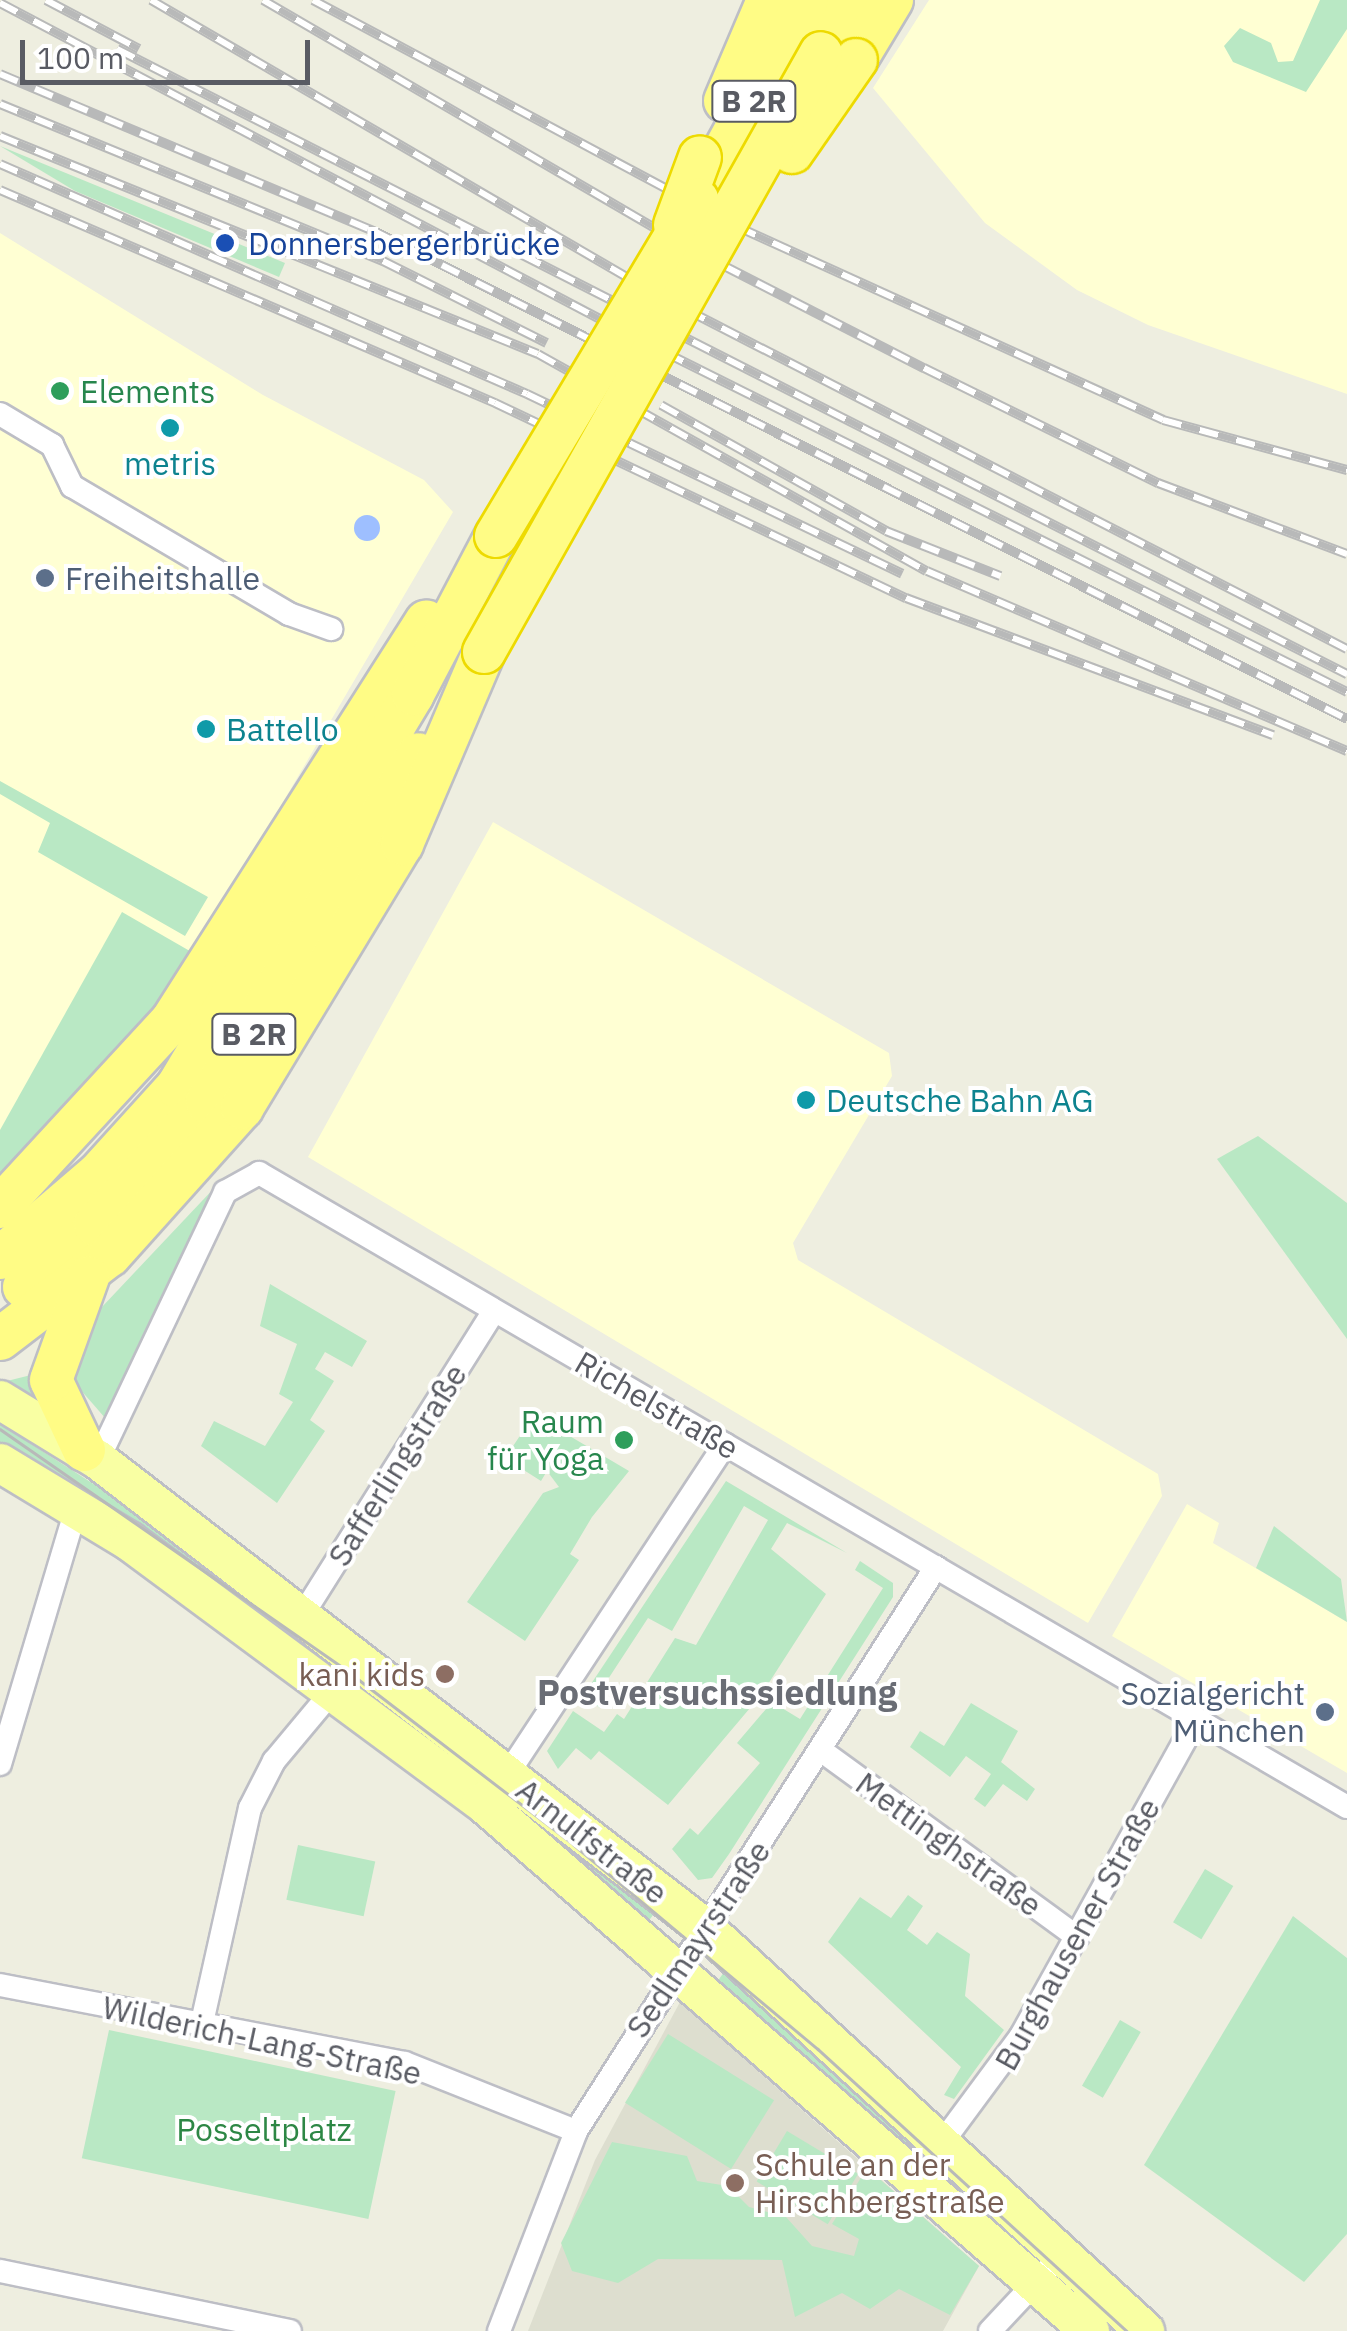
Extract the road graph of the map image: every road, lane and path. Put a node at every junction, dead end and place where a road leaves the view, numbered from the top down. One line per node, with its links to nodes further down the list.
1 (768, 0): 5 (highway, bridge)
2 (808, 0): 5 (highway, B 2R, bridge)
3 (874, 6): 4 (highway, B 2R, bridge); 4 (highway, bridge)
4 (719, 248): 9 (highway, B 2R, bridge)
5 (666, 249): 7 (highway, B 2R, bridge)
6 (0, 414): 8 (street)
7 (496, 536): 10 (highway); 11 (highway, B 2R)
8 (331, 629)
9 (484, 652): 12 (highway); 13 (highway, B 2R)
10 (0, 1207)
11 (0, 1258)
12 (90, 1272): 15 (highway); 18 (highway)
13 (0, 1304)
14 (494, 1311): 17 (street, Richelstraße); 18 (street, Richelstraße); 22 (street, Safferlingstraße)
15 (0, 1339)
16 (0, 1400): 18 (main road, Arnulfstraße)
17 (725, 1444): 21 (street, Richelstraße); 27 (street)
18 (91, 1455): 22 (main road, Arnulfstraße)
19 (0, 1463): 20 (main road, Arnulfstraße)
20 (76, 1509): 23 (main road, Arnulfstraße); 26 (street)
21 (936, 1567): 24 (street, Richelstraße); 25 (street, Sedlmayrstraße)
22 (300, 1619): 27 (main road, Arnulfstraße)
23 (335, 1688): 31 (main road, Arnulfstraße); 33 (street)
24 (1197, 1719): 28 (street, Richelstraße); 30 (street, Burghausener Straße)
25 (822, 1751): 29 (street, Sedlmayrstraße); 30 (street, Mettinghstraße)
26 (0, 1764)
27 (507, 1776): 29 (main road, Arnulfstraße)
28 (1347, 1806)
29 (705, 1928): 31 (street, Sedlmayrstraße); 35 (main road, Arnulfstraße)
30 (1077, 1937): 35 (street, Burghausener Straße)
31 (678, 1966): 34 (street, Sedlmayrstraße); 38 (main road, Arnulfstraße)
32 (0, 1985): 33 (street, Wilderich-Lang-Straße)
33 (202, 2027): 34 (street, Wilderich-Lang-Straße)
34 (576, 2131): 41 (street, Sedlmayrstraße)
35 (944, 2140): 36 (main road, Arnulfstraße)
36 (1065, 2251): 38 (street); 44 (main road, Arnulfstraße)
37 (0, 2270): 39 (street)
38 (1035, 2281): 42 (street); 43 (main road, Arnulfstraße)
39 (237, 2326): 40 (street)
40 (290, 2331)
41 (499, 2331)
42 (990, 2331)
43 (1090, 2331)
44 (1144, 2331)

